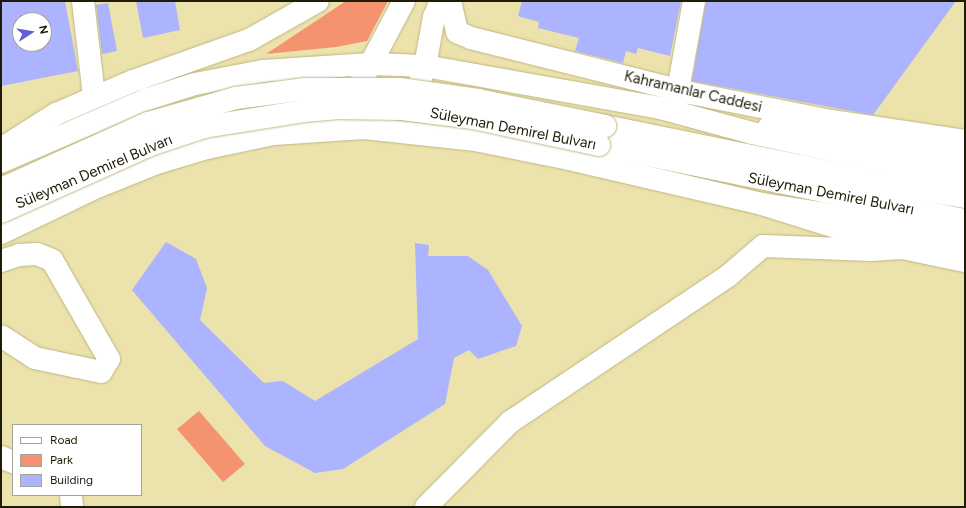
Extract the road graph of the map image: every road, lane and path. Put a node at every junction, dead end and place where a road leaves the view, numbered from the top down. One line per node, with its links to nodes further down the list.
1 (83, 1): 11 (main road)
2 (318, 1): 11 (main road)
3 (404, 1): 6 (main road)
4 (694, 1): 10 (main road)
5 (443, 2): 7 (main road); 9 (main road); 10 (main road, Kahramanlar Caddesi)
6 (371, 64): 7 (main road); 8 (main road); 13 (main road)
7 (425, 66): 9 (main road); 14 (main road)
8 (263, 71): 15 (main road); 19 (main road)
9 (471, 74): 12 (main road)
10 (678, 90): 17 (main road, Kahramanlar Caddesi)
11 (94, 96): 18 (main road)
12 (660, 108): 20 (main road); 21 (main road)
13 (364, 128): 14 (main road); 15 (main road)
14 (408, 132): 24 (main road)
15 (274, 134): 27 (main road)
16 (602, 136): 22 (main road, Süleyman Demirel Bulvarı, bridge); 23 (main road, Süleyman Demirel Bulvarı); 25 (main road, Süleyman Demirel Bulvarı, bridge); 26 (main road, Süleyman Demirel Bulvarı)
17 (965, 141)
18 (1, 149)
19 (1, 162)
20 (965, 162)
21 (965, 179)
22 (1, 189)
23 (965, 197)
24 (762, 204): 28 (main road); 29 (main road)
25 (1, 212)
26 (965, 220)
27 (1, 233)
28 (965, 240)
29 (902, 248): 31 (main road); 37 (main road)
30 (1, 261): 32 (main road)
31 (965, 261)
32 (1, 336)
33 (1, 457): 34 (main road)
34 (12, 462)
35 (71, 496): 36 (main road)
36 (72, 507)
37 (426, 507)

